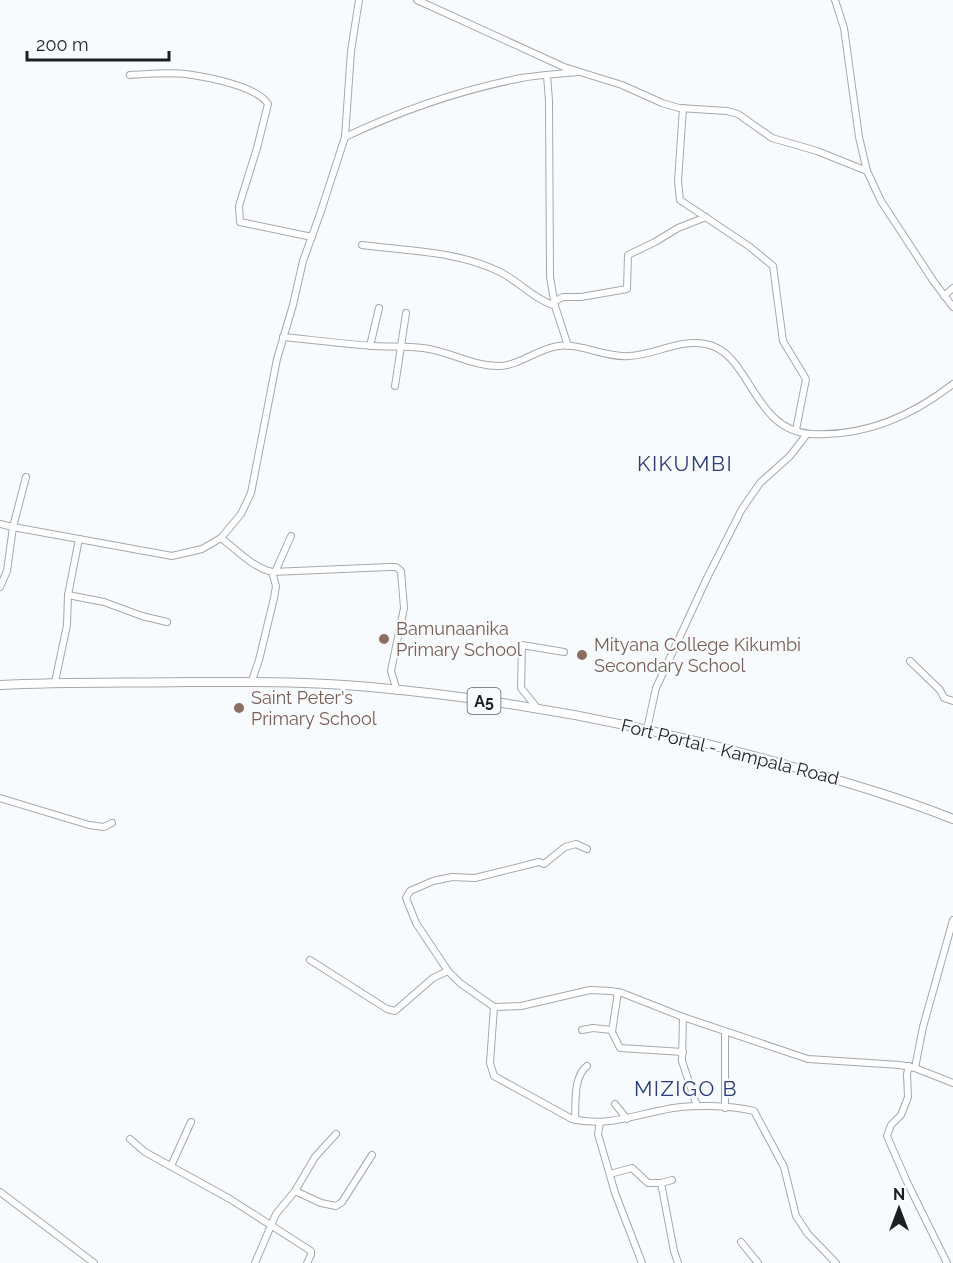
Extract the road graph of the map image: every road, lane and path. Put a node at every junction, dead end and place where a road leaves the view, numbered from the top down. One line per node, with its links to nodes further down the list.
1 (359, 0): 8 (street)
2 (417, 0): 4 (street)
3 (835, 0): 9 (street)
4 (579, 72): 6 (street); 7 (street)
5 (130, 75): 11 (street)
6 (547, 75): 8 (street); 15 (street)
7 (683, 108): 9 (street); 10 (street)
8 (345, 137): 11 (street)
9 (867, 171): 14 (street)
10 (706, 217): 15 (street); 25 (street)
11 (312, 237): 19 (street)
12 (362, 245): 15 (street)
13 (953, 288): 14 (street)
14 (944, 296): 16 (street)
15 (555, 303): 21 (street)
16 (953, 307)
17 (379, 308): 20 (street)
18 (406, 313): 22 (street)
19 (283, 337): 20 (street); 31 (street)
20 (370, 346): 22 (street)
21 (568, 346): 22 (street); 25 (street)
22 (400, 348): 24 (street)
23 (953, 384): 26 (street)
24 (394, 386)
25 (796, 430): 26 (street)
26 (807, 434): 45 (street)
27 (26, 477): 29 (street)
28 (0, 524): 29 (street)
29 (13, 527): 32 (street); 34 (street)
30 (291, 536): 33 (street)
31 (221, 537): 32 (street); 33 (street)
32 (80, 539): 35 (street)
33 (274, 572): 40 (street); 42 (street)
34 (0, 587)
35 (68, 595): 36 (street); 39 (street)
36 (167, 622)
37 (564, 652): 44 (street)
38 (910, 661): 43 (street)
39 (54, 682): 40 (main road, Fort Portal - Kampala Road / A5); 41 (main road, Fort Portal - Kampala Road / A5)
40 (251, 683): 42 (main road, Fort Portal - Kampala Road / A5)
41 (0, 684)
42 (397, 691): 44 (main road, Fort Portal - Kampala Road / A5)
43 (953, 701)
44 (539, 710): 45 (main road, Fort Portal - Kampala Road / A5)
45 (647, 729): 47 (main road, Fort Portal - Kampala Road / A5)
46 (0, 798): 48 (street)
47 (953, 819)
48 (112, 823)
49 (587, 849): 52 (street)
50 (953, 920): 61 (street)
51 (310, 960): 52 (street)
52 (448, 971): 54 (street)
53 (618, 992): 54 (street); 55 (street); 57 (street)
54 (494, 1007): 67 (street)
55 (683, 1017): 58 (street); 59 (street)
56 (582, 1030): 57 (street)
57 (612, 1030): 59 (street)
58 (725, 1032): 61 (street); 65 (street)
59 (683, 1052): 64 (street)
60 (587, 1066): 67 (street)
61 (912, 1067): 62 (street); 88 (street)
62 (953, 1083)
63 (615, 1104): 66 (street)
64 (697, 1106): 65 (street); 66 (street)
65 (725, 1108): 87 (street)
66 (627, 1119): 69 (street)
67 (575, 1120): 69 (street)
68 (191, 1122): 73 (street)
69 (600, 1122): 74 (street)
70 (336, 1134): 77 (street)
71 (130, 1139): 73 (street)
72 (372, 1155): 77 (street)
73 (171, 1166): 79 (street)
74 (610, 1174): 76 (street); 84 (street)
75 (672, 1180): 76 (street)
76 (662, 1183): 85 (street)
77 (295, 1191): 79 (street)
78 (0, 1192): 81 (street)
79 (269, 1226): 82 (street); 83 (street)
80 (741, 1242): 86 (street)
81 (94, 1263)
82 (255, 1263)
83 (307, 1263)
84 (642, 1263)
85 (678, 1263)
86 (758, 1263)
87 (836, 1263)
88 (947, 1263)

